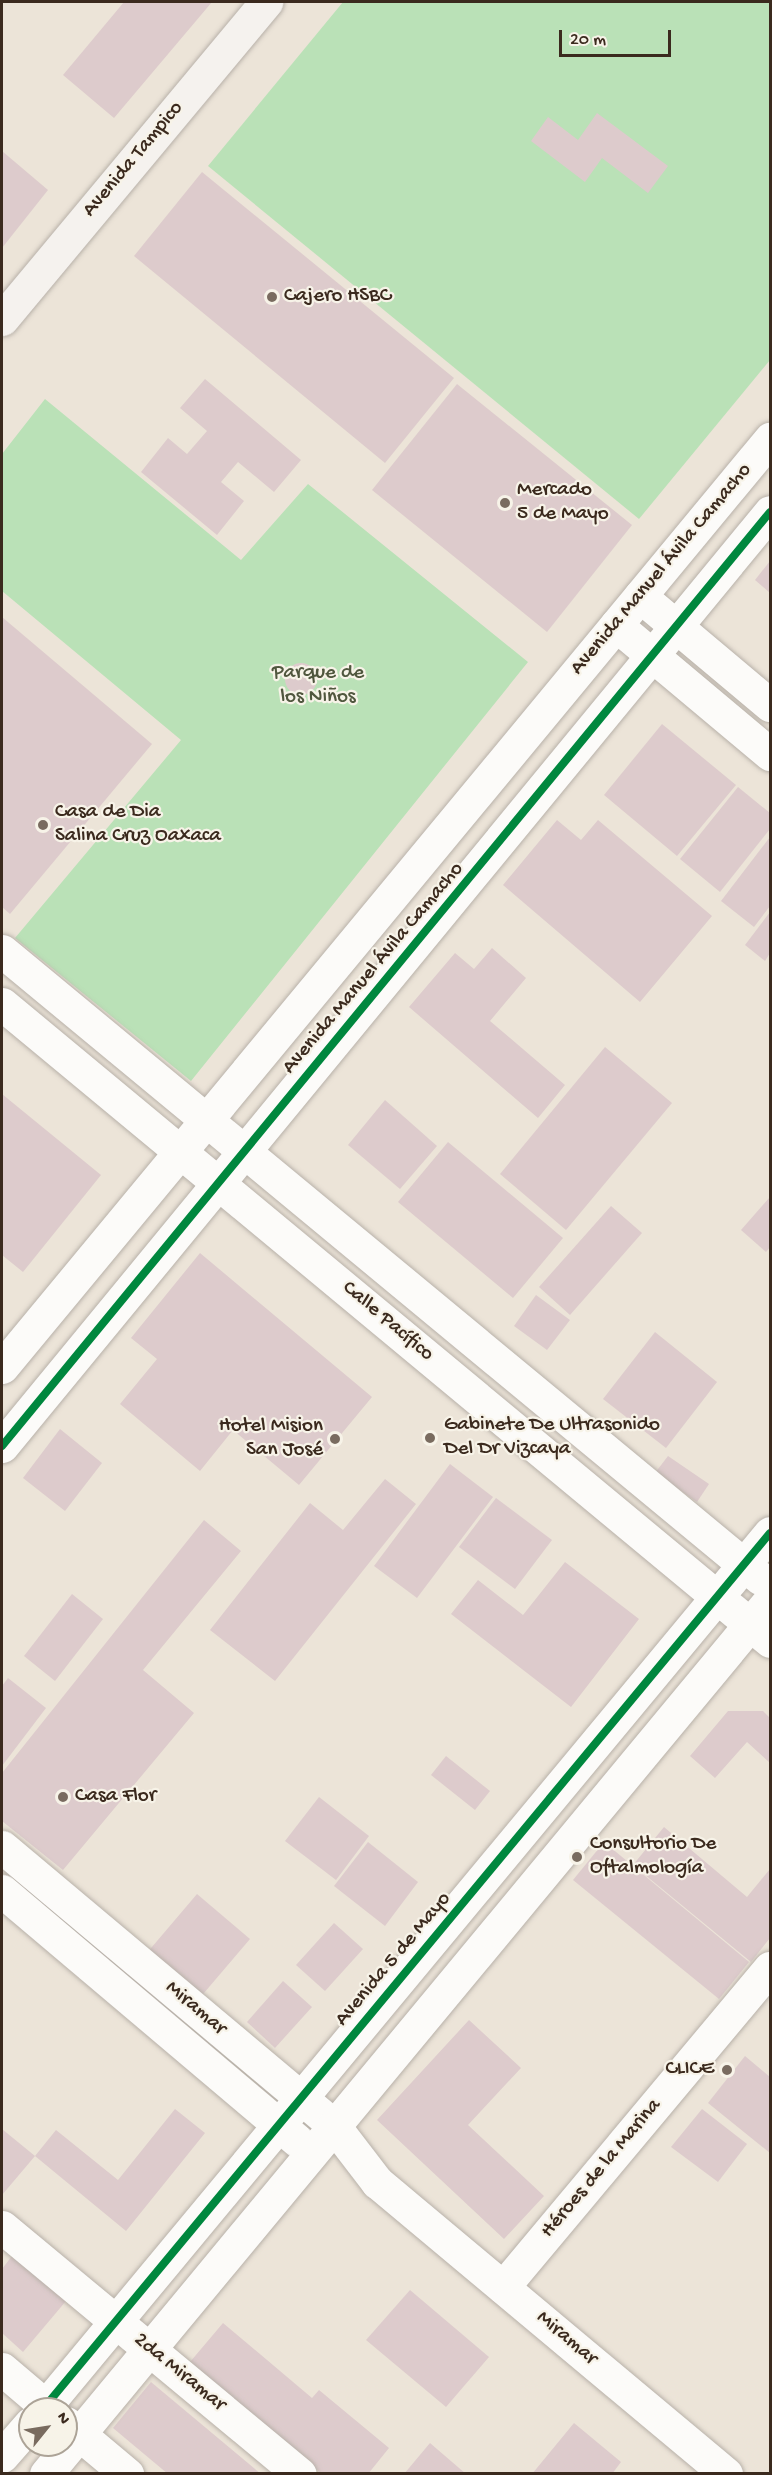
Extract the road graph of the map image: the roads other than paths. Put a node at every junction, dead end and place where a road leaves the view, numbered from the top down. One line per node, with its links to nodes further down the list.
1 (266, 2): 2 (main road, Avenida Tampico)
2 (2, 319)
3 (771, 439): 5 (street, Avenida Manuel Ávila Camacho)
4 (771, 512): 7 (street, Avenida Manuel Ávila Camacho)
5 (640, 596): 6 (street, Avenida Manuel Ávila Camacho); 7 (street)
6 (616, 625): 8 (street); 13 (street, Avenida Manuel Ávila Camacho)
7 (679, 628): 8 (street, Avenida Manuel Ávila Camacho); 9 (street)
8 (655, 658): 10 (street); 15 (street, Avenida Manuel Ávila Camacho)
9 (771, 705)
10 (771, 754)
11 (2, 951): 13 (street, Calle Pacífico)
12 (2, 1004): 14 (street, Calle Pacífico)
13 (206, 1120): 14 (street, Avenida Manuel Ávila Camacho); 15 (street, Calle Pacífico)
14 (181, 1150): 16 (street, Calle Pacífico); 17 (street, Avenida Manuel Ávila Camacho)
15 (246, 1151): 16 (street, Avenida Manuel Ávila Camacho); 20 (street, Calle Pacífico)
16 (219, 1183): 18 (street, Avenida Manuel Ávila Camacho); 22 (street, Calle Pacífico)
17 (2, 1367)
18 (2, 1446)
19 (771, 1533): 20 (street, Avenida 5 de Mayo)
20 (744, 1565): 21 (street, Calle Pacífico); 22 (street, Avenida 5 de Mayo)
21 (771, 1587)
22 (718, 1597): 23 (street, Calle Pacífico); 27 (street, Avenida 5 de Mayo)
23 (764, 1622): 29 (street, Avenida 5 de Mayo)
24 (2, 1847): 27 (street, Miramar)
25 (2, 1891): 28 (street, Miramar)
26 (771, 1968): 33 (street, Héroes de la Marina)
27 (302, 2099): 28 (street, Avenida 5 de Mayo); 29 (street, Miramar)
28 (280, 2125): 30 (street, Miramar); 34 (street, Avenida 5 de Mayo)
29 (334, 2126): 30 (street, Avenida 5 de Mayo); 31 (street, Miramar)
30 (313, 2154): 31 (street, Miramar); 35 (street, Avenida 5 de Mayo)
31 (377, 2182): 33 (street, Miramar)
32 (2, 2227): 34 (street, 2da Miramar)
33 (503, 2287): 47 (street, Miramar)
34 (116, 2322): 35 (street, 2da Miramar); 38 (street, Avenida 5 de Mayo)
35 (149, 2349): 39 (street, Avenida 5 de Mayo); 46 (street, 2da Miramar)
36 (2, 2369): 37 (street)
37 (31, 2397)
38 (66, 2397)
39 (78, 2400)
40 (78, 2437): 45 (street)
41 (18, 2444): 42 (street, Avenida 5 de Mayo)
42 (2, 2456)
43 (48, 2457): 44 (street, Avenida 5 de Mayo)
44 (46, 2474)
45 (127, 2474)
46 (300, 2474)
47 (726, 2474)

